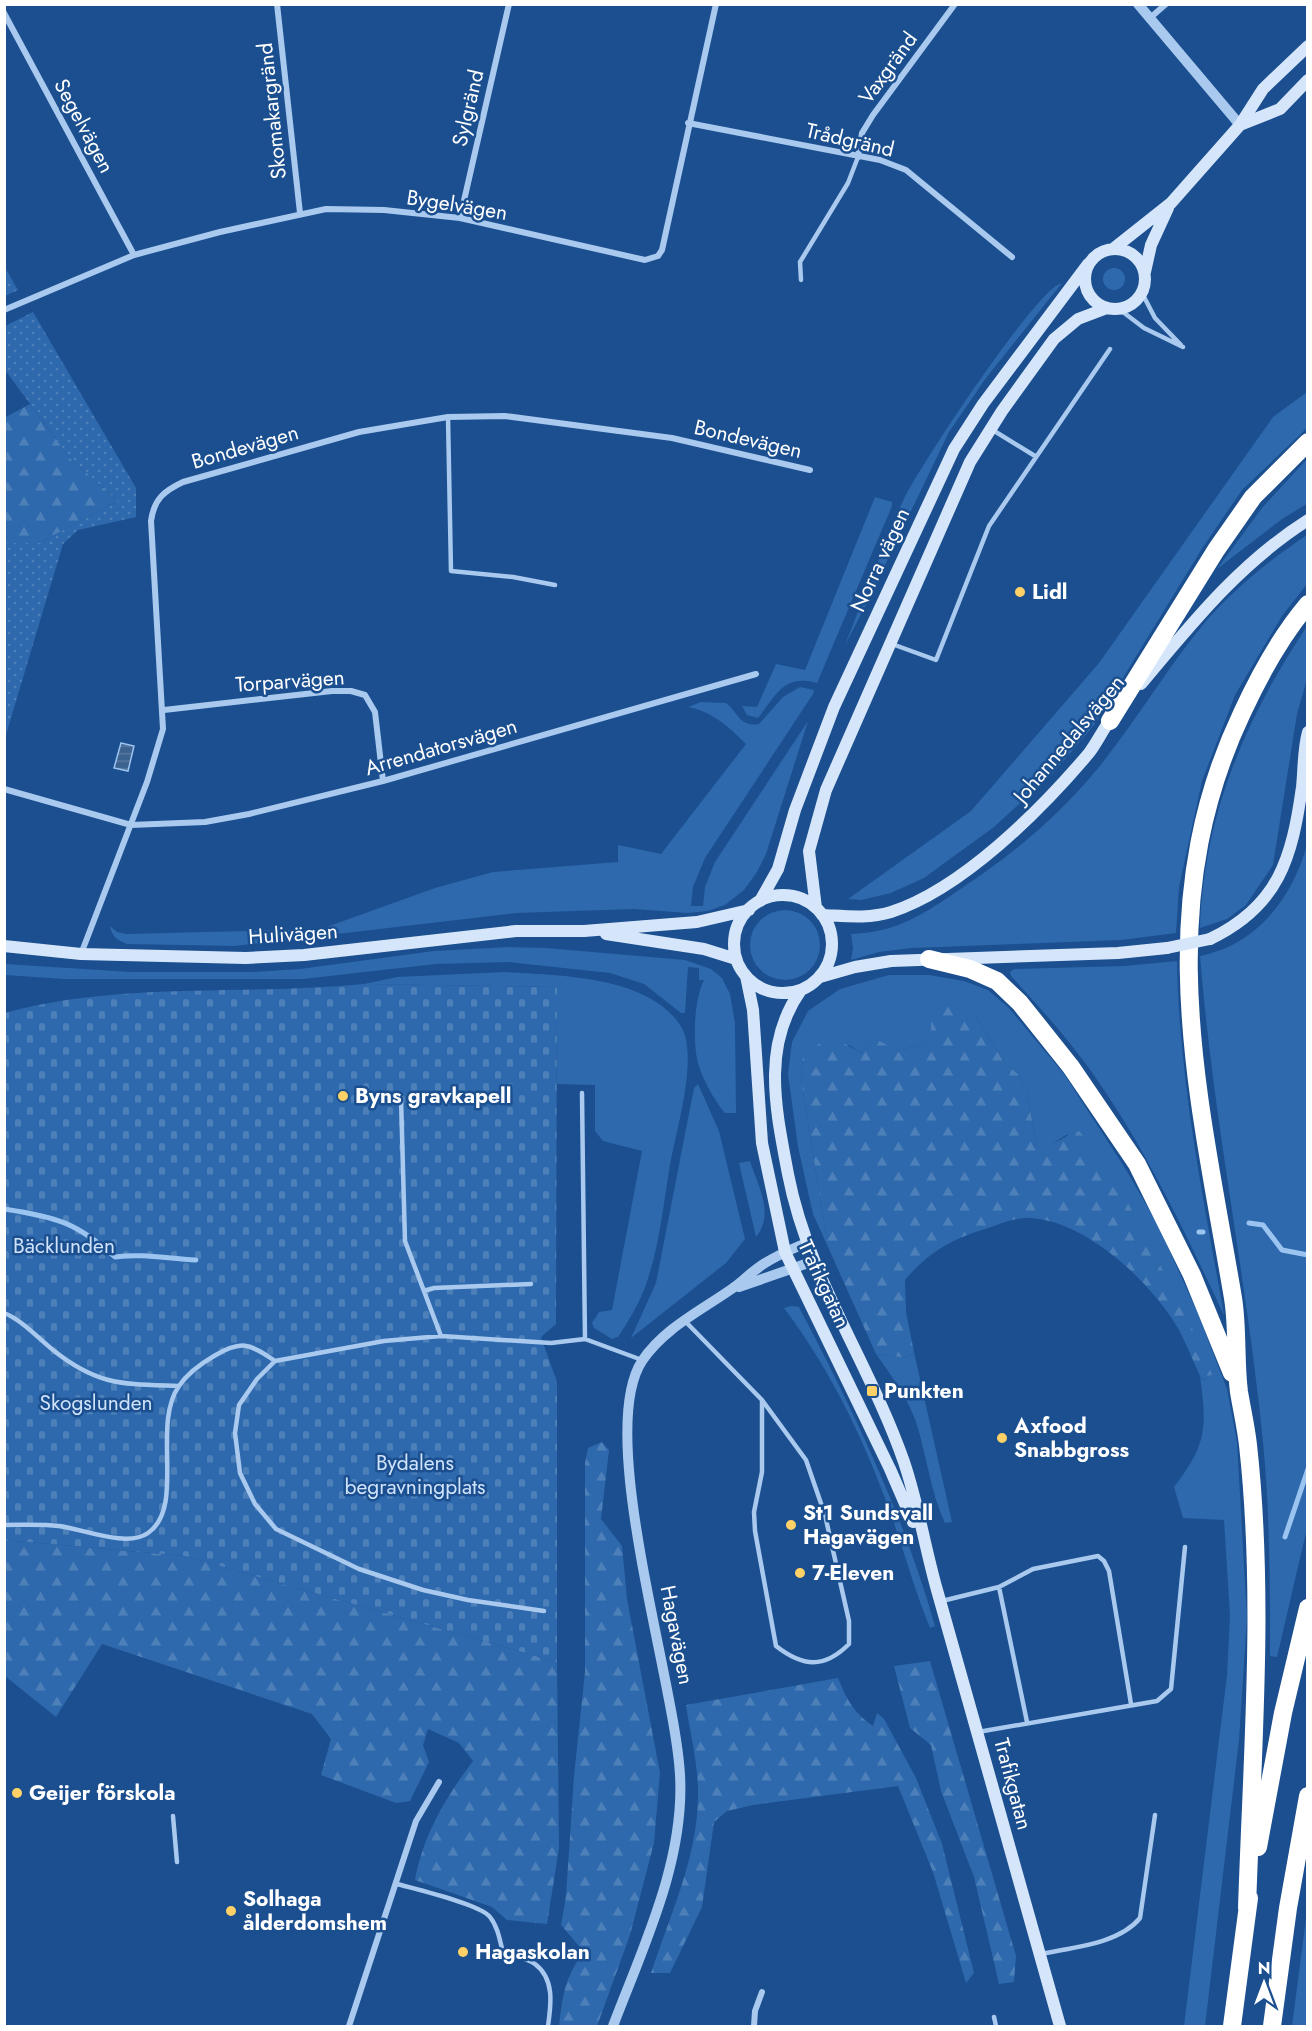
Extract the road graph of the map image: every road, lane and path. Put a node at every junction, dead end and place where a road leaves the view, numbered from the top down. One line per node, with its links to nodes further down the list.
1 (277, 4): 15 (street, Skomakargränd)
2 (509, 4): 16 (street, Sylgränd)
3 (716, 4): 11 (street, Bygelvägen)
4 (955, 4): 13 (street, Vaxgränd)
5 (1138, 4): 8 (street)
6 (1166, 4): 8 (street)
7 (4, 13): 18 (street, Segelvägen)
8 (1150, 18): 12 (street)
9 (1308, 45): 12 (main road)
10 (1308, 80): 12 (main road)
11 (688, 123): 13 (street, Trådgränd); 16 (street, Bygelvägen)
12 (1240, 125): 14 (main road)
13 (858, 157): 19 (street, Trådgränd); 22 (lane)
14 (1171, 203): 17 (main road); 21 (main road)
15 (300, 213): 16 (street, Bygelvägen); 18 (street, Bygelvägen)
16 (460, 218)
17 (1113, 249): 20 (main road); 21 (main road)
18 (134, 255): 25 (street, Bygelvägen)
19 (1012, 257)
20 (1088, 264): 24 (main road); 43 (main road, Norra vägen)
21 (1145, 272): 23 (main road)
22 (801, 280)
23 (1142, 293): 24 (main road); 24 (lane)
24 (1113, 309): 28 (main road, Norra vägen)
25 (4, 310)
26 (1110, 349): 30 (lane)
27 (448, 417): 31 (street, Bondevägen); 33 (lane); 37 (street, Bondevägen)
28 (991, 429): 30 (lane); 35 (main road, Norra vägen)
29 (1308, 442): 38 (highway)
30 (1035, 456): 35 (lane)
31 (810, 471)
32 (1308, 520): 38 (main road, Johannedalsvägen)
33 (555, 585)
34 (1308, 604): 70 (highway)
35 (889, 643): 45 (main road, Norra vägen)
36 (756, 674): 40 (street, Arrendatorsvägen)
37 (164, 710): 40 (street, Torparvägen); 42 (street, Bondevägen)
38 (1110, 721): 45 (main road, Johannedalsvägen)
39 (1308, 732): 50 (main road, bridge)
40 (383, 781): 42 (street, Arrendatorsvägen)
41 (4, 789): 42 (street, Arrendatorsvägen)
42 (131, 825): 48 (street, Bondevägen)
43 (760, 901): 44 (main road); 45 (main road)
44 (748, 910): 46 (main road, Hulivägen); 49 (main road)
45 (819, 911): 52 (main road)
46 (584, 931): 48 (main road, Hulivägen); 49 (main road, Hulivägen)
47 (4, 946): 48 (main road, Hulivägen)
48 (81, 954)
49 (736, 959): 51 (main road)
50 (929, 959): 52 (main road); 70 (highway)
51 (746, 976): 53 (main road); 57 (main road, Trafikgatan)
52 (820, 977): 53 (main road)
53 (801, 990): 56 (main road, Trafikgatan)
54 (582, 1093): 66 (lane)
55 (401, 1098): 62 (lane)
56 (806, 1243): 57 (street, Hagavägen); 58 (main road, Trafikgatan)
57 (785, 1252): 59 (main road, Trafikgatan); 61 (street, Hagavägen)
58 (814, 1261): 59 (street, Hagavägen); 74 (main road, Trafikgatan)
59 (793, 1269): 61 (street, Hagavägen); 74 (main road, Trafikgatan)
60 (531, 1284): 62 (lane)
61 (733, 1289): 64 (street, Hagavägen)
62 (424, 1291): 65 (lane)
63 (4, 1313): 69 (lane)
64 (684, 1320): 67 (street, Hagavägen); 71 (lane)
65 (441, 1336): 66 (lane); 68 (lane)
66 (585, 1339): 67 (lane)
67 (642, 1360): 94 (street, Hagavägen)
68 (275, 1361): 69 (lane); 78 (lane)
69 (178, 1386): 72 (lane)
70 (1239, 1391): 88 (highway)
71 (762, 1400): 71 (lane)
72 (4, 1525)
73 (1185, 1547): 79 (lane)
74 (926, 1553): 76 (main road, Trafikgatan)
75 (999, 1587): 76 (lane); 79 (lane); 80 (lane)
76 (940, 1601): 81 (main road, Trafikgatan)
77 (1308, 1608): 88 (highway)
78 (544, 1611)
79 (1131, 1704): 80 (lane)
80 (1027, 1722): 81 (lane)
81 (978, 1732): 89 (main road, Trafikgatan)
82 (440, 1782): 87 (street)
83 (1308, 1796): 99 (highway)
84 (1155, 1815): 89 (lane)
85 (173, 1816): 86 (lane)
86 (177, 1862)
87 (397, 1884): 92 (street); 93 (lane)
88 (1247, 1908): 98 (highway)
89 (1039, 1955): 97 (main road, Trafikgatan)
90 (762, 1992): 95 (street)
91 (994, 2018): 96 (lane)
92 (349, 2026)
93 (548, 2026)
94 (613, 2026)
95 (754, 2026)
96 (996, 2026)
97 (1060, 2026)
98 (1232, 2026)
99 (1272, 2026)

